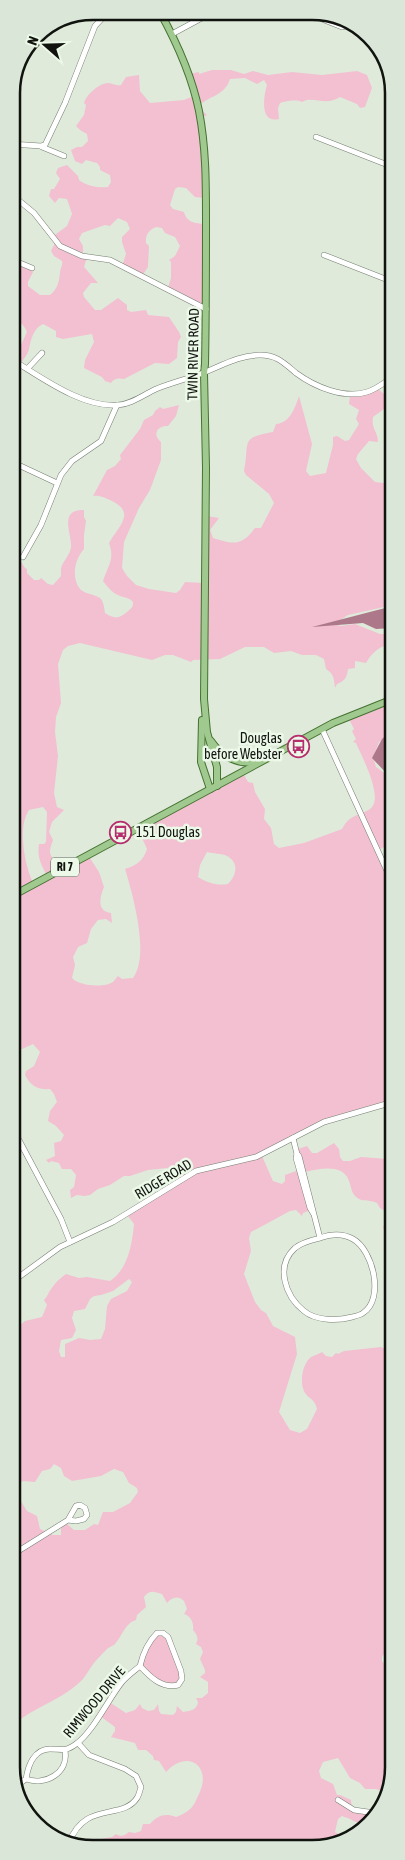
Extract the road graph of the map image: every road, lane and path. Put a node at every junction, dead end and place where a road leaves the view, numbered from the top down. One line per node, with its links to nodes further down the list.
1 (101, 20): 7 (street)
2 (164, 20): 4 (main road, TWIN RIVER ROAD)
3 (198, 20): 4 (street)
4 (172, 34): 15 (main road, TWIN RIVER ROAD)
5 (316, 137): 9 (street)
6 (20, 145): 7 (street)
7 (41, 146): 8 (street)
8 (64, 156)
9 (385, 164)
10 (20, 201): 15 (street)
11 (324, 255): 14 (street)
12 (20, 263): 13 (street)
13 (32, 268)
14 (385, 279)
15 (206, 309): 19 (main road, TWIN RIVER ROAD)
16 (42, 353): 18 (street)
17 (20, 364): 18 (street)
18 (28, 368): 21 (street)
19 (204, 373): 20 (street); 21 (street); 26 (main road, TWIN RIVER ROAD)
20 (385, 382)
21 (117, 405): 23 (street)
22 (20, 466): 23 (street)
23 (57, 483): 24 (street)
24 (24, 557)
25 (385, 702): 27 (main road, RI 7)
26 (204, 704): 28 (main road, TWIN RIVER ROAD); 30 (main road, TWIN RIVER ROAD)
27 (322, 729): 29 (main road, RI 7); 31 (street)
28 (206, 732): 29 (main road); 30 (main road, TWIN RIVER ROAD)
29 (269, 758): 30 (main road, RI 7)
30 (213, 788): 32 (main road, RI 7)
31 (385, 867)
32 (20, 892)
33 (385, 1104): 34 (street, RIDGE ROAD)
34 (293, 1138): 36 (street); 37 (street, RIDGE ROAD)
35 (20, 1142): 37 (street)
36 (320, 1238): 36 (street)
37 (70, 1242): 38 (street, RIDGE ROAD)
38 (20, 1276)
39 (68, 1520): 40 (street)
40 (20, 1550)
41 (140, 1666): 41 (street, RIMWOOD DRIVE); 42 (street, RIMWOOD DRIVE)
42 (78, 1743): 43 (street, RIMWOOD DRIVE); 48 (street)
43 (65, 1751): 44 (street, RIMWOOD DRIVE); 44 (street, RIMWOOD DRIVE)
44 (26, 1780): 45 (street, RIMWOOD DRIVE)
45 (22, 1783)
46 (338, 1800): 47 (street)
47 (370, 1812)
48 (72, 1836)

